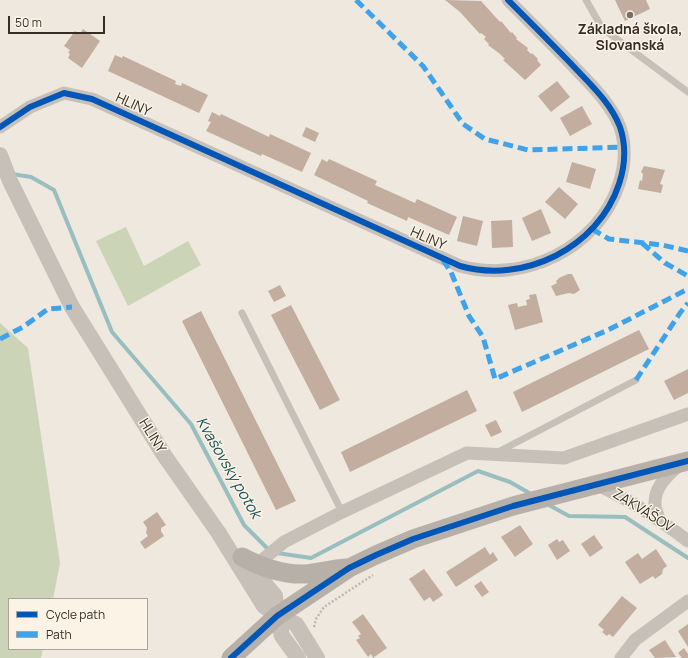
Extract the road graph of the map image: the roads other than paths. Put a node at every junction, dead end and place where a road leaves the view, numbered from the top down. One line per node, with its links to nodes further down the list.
1 (508, 0): 4 (street, HLINY)
2 (586, 0): 3 (lane)
3 (688, 92)
4 (0, 127)
5 (2, 160): 14 (street, HLINY)
6 (242, 313): 12 (lane)
7 (636, 380): 9 (lane)
8 (688, 414): 9 (street)
9 (496, 453): 12 (street)
10 (684, 463): 11 (main road); 13 (street)
11 (597, 485): 13 (street, ZAKVÁŠOV); 17 (main road)
12 (342, 512): 16 (street)
13 (659, 519): 15 (street, ZAKVÁŠOV)
14 (218, 532): 16 (street); 19 (street, HLINY)
15 (688, 541)
16 (249, 561): 17 (main road); 19 (street)
17 (349, 568): 19 (main road)
18 (688, 601): 23 (street)
19 (277, 616): 20 (main road); 21 (street); 22 (street, HLINY)
20 (231, 658)
21 (298, 658)
22 (317, 658)
23 (621, 658)

